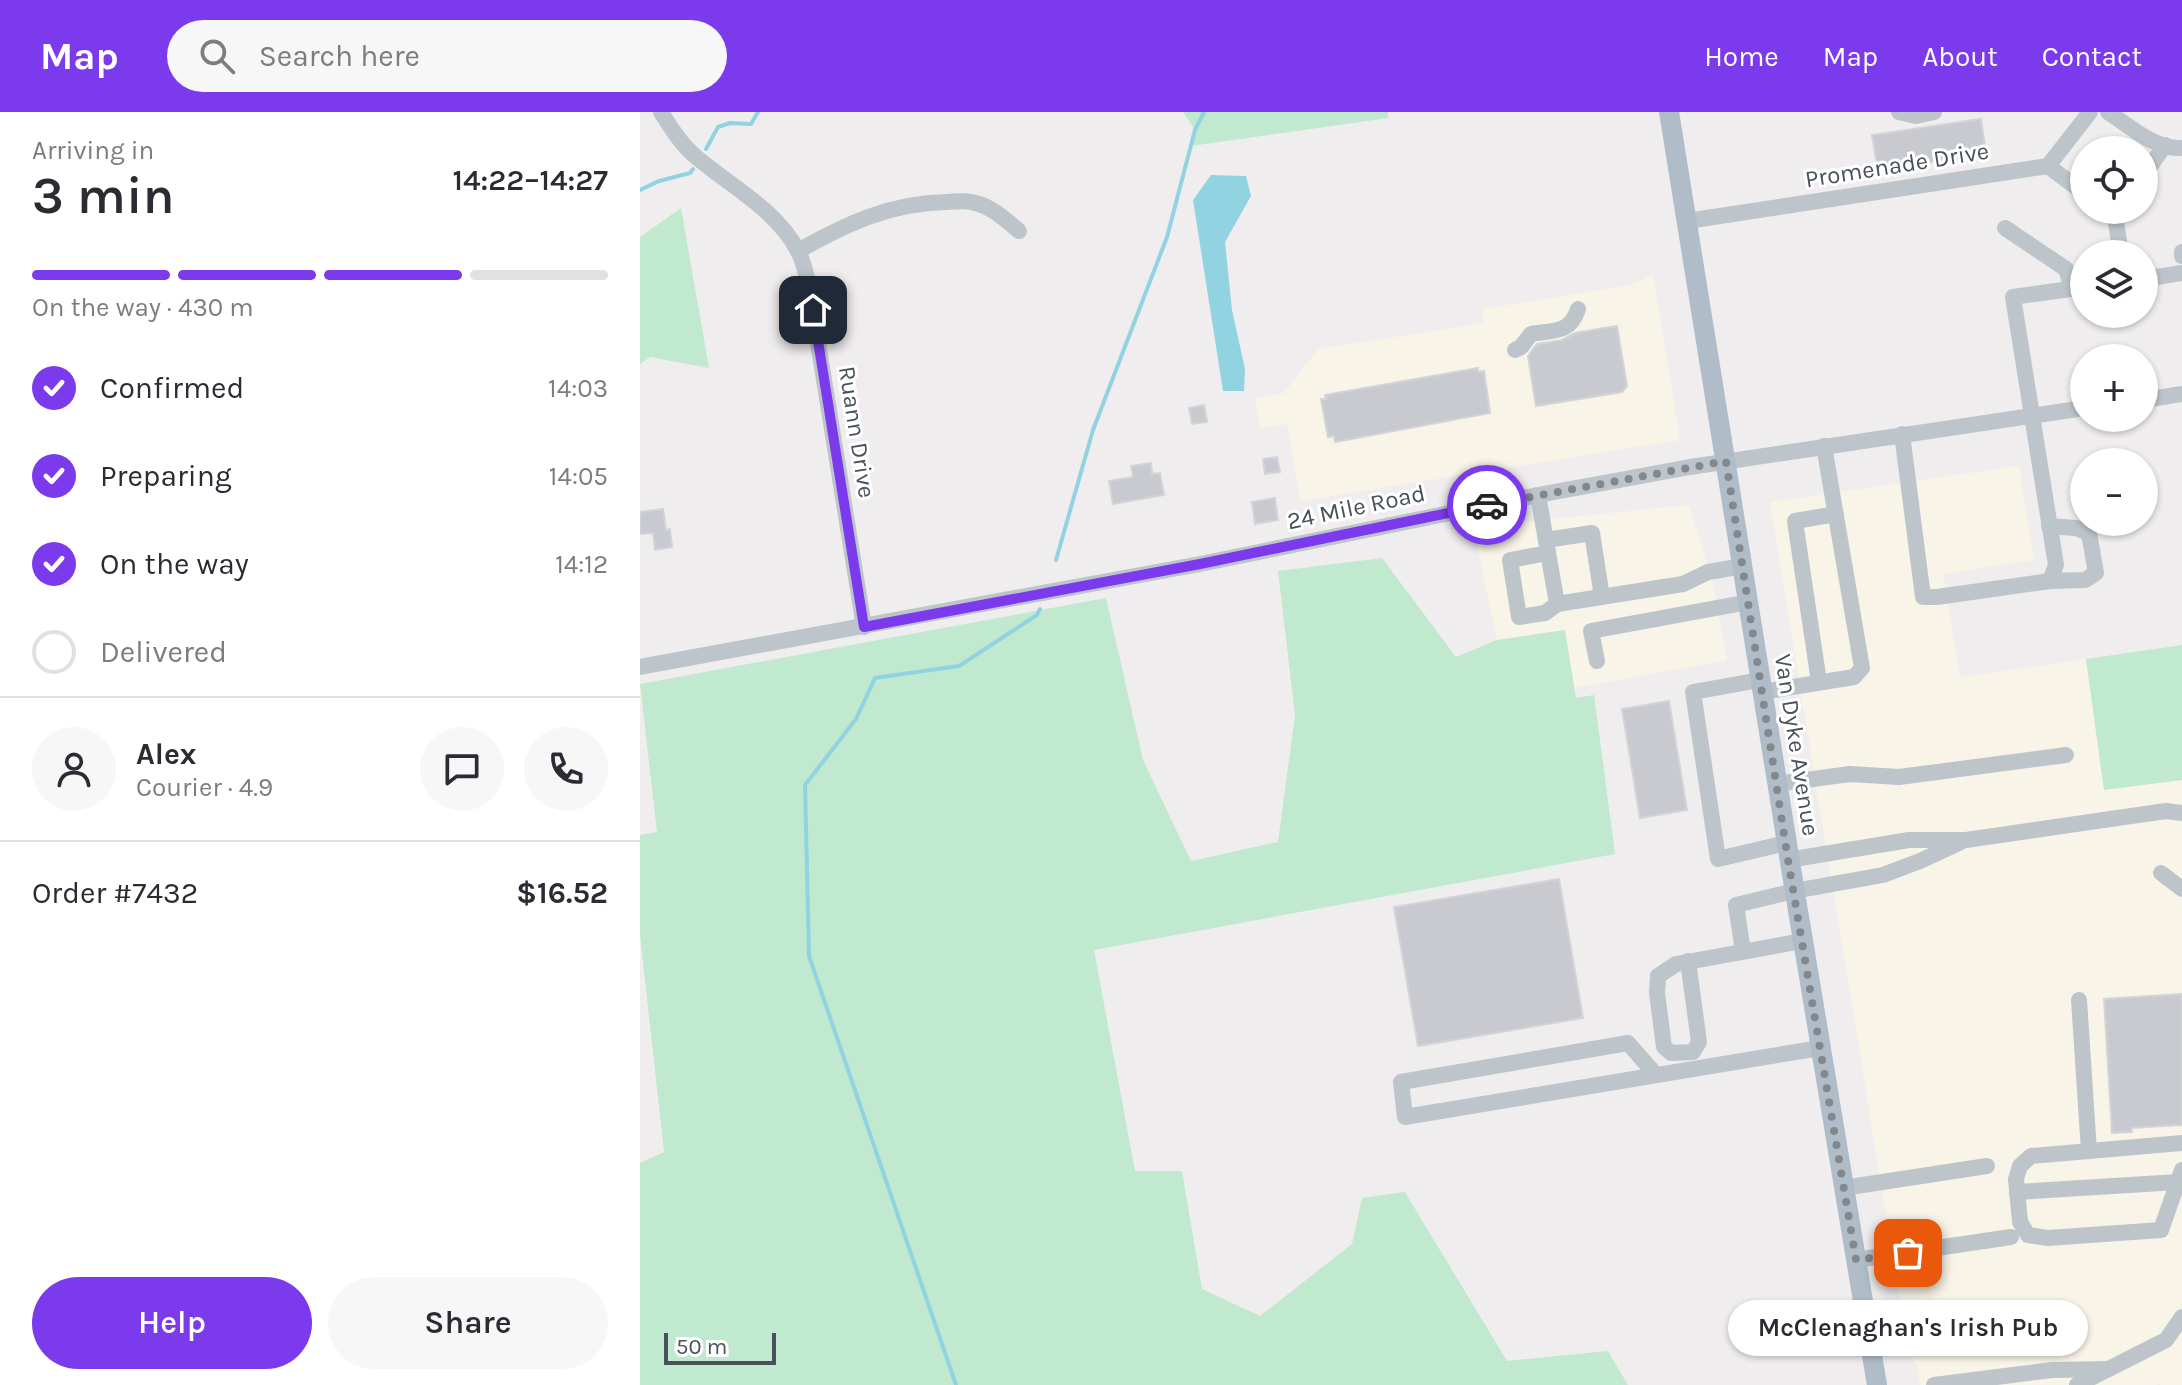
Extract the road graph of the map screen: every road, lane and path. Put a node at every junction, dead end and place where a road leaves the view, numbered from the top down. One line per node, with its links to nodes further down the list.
1 (661, 112): 14 (street, Ruann Drive)
2 (1669, 112): 11 (main road, Van Dyke Avenue)
3 (1899, 112): 4 (street)
4 (1934, 112)
5 (2090, 112): 9 (street)
6 (2108, 112): 7 (street)
7 (2174, 146): 8 (street)
8 (2158, 161)
9 (2048, 166): 10 (street); 11 (street, Promenade Drive)
10 (2070, 182)
11 (1687, 221): 27 (main road, Van Dyke Avenue)
12 (2005, 228): 16 (street)
13 (1019, 231): 14 (street)
14 (798, 251): 37 (street, Ruann Drive)
15 (2182, 273): 17 (street)
16 (2070, 275)
17 (2158, 277)
18 (2070, 289): 24 (street)
19 (1578, 309): 20 (street)
20 (1515, 350)
21 (2182, 394): 22 (street)
22 (2158, 398)
23 (2070, 410): 24 (street, 24 Mile Road)
24 (2033, 416): 25 (street, 24 Mile Road); 30 (street)
25 (1902, 434): 26 (street, 24 Mile Road); 33 (street)
26 (1824, 446): 27 (street, 24 Mile Road); 29 (street)
27 (1726, 461): 28 (street, 24 Mile Road); 32 (main road, Van Dyke Avenue)
28 (1538, 495): 31 (street); 37 (street, 24 Mile Road)
29 (1836, 514): 40 (street); 40 (street)
30 (2049, 526): 33 (street); 33 (street)
31 (1547, 547): 34 (street); 36 (street); 36 (street)
32 (1743, 566): 34 (street); 35 (main road, Van Dyke Avenue)
33 (2050, 581)
34 (1602, 597): 36 (street)
35 (1749, 602): 38 (street); 41 (main road, Van Dyke Avenue)
36 (1557, 604)
37 (864, 627): 39 (street, 24 Mile Road)
38 (1597, 661)
39 (640, 667)
40 (1819, 682): 41 (street)
41 (1761, 686): 43 (main road, Van Dyke Avenue); 47 (street)
42 (2066, 755): 43 (street)
43 (1776, 784): 47 (main road, Van Dyke Avenue)
44 (2182, 813): 45 (street)
45 (1966, 840): 46 (street); 49 (street)
46 (1876, 846): 47 (street); 49 (street)
47 (1787, 851): 51 (main road, Van Dyke Avenue)
48 (2161, 873): 50 (street)
49 (1883, 875): 51 (street)
50 (2182, 889)
51 (1794, 891): 52 (main road, Van Dyke Avenue); 53 (street)
52 (1802, 941): 53 (street); 56 (main road, Van Dyke Avenue)
53 (1743, 951): 54 (street)
54 (1688, 961): 54 (street)
55 (2079, 1000): 59 (street)
56 (1820, 1048): 57 (street); 62 (main road, Van Dyke Avenue)
57 (1656, 1075): 57 (street)
58 (2182, 1143): 59 (street)
59 (2089, 1151): 63 (street)
60 (1987, 1166): 62 (street)
61 (2180, 1176): 63 (street); 63 (street)
62 (1843, 1188): 65 (main road, Van Dyke Avenue)
63 (2017, 1192)
64 (2011, 1237): 65 (street)
65 (1856, 1260): 69 (main road, Van Dyke Avenue)
66 (2182, 1317): 67 (street)
67 (2109, 1369): 68 (street); 71 (street)
68 (1967, 1383): 70 (street)
69 (1877, 1385)
70 (1934, 1385)
71 (2077, 1385)

